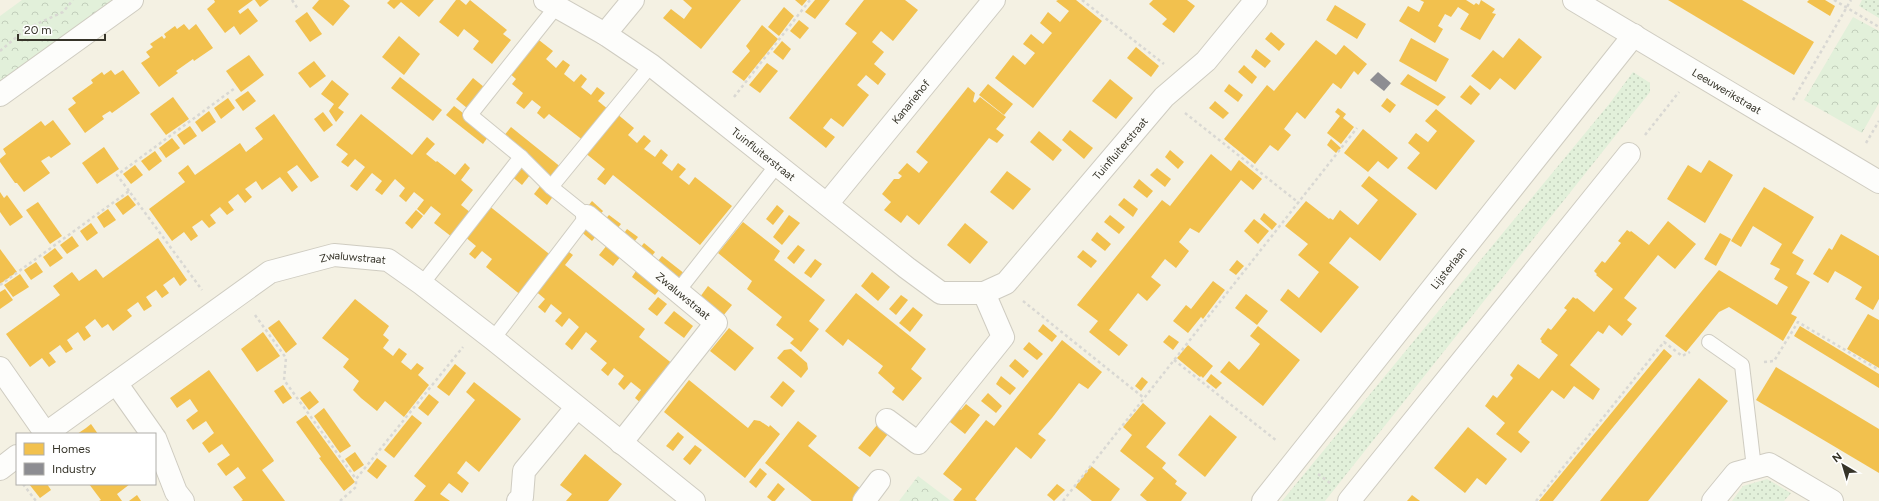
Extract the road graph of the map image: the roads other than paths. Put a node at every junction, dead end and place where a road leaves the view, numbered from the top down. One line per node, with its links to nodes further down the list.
1 (132, 0): 10 (street)
2 (633, 0): 7 (street)
3 (994, 0): 16 (street, Kanariehof)
4 (1256, 0): 20 (street, Tuinfluiterstraat)
5 (1576, 0): 8 (street, Leeuwerikstraat)
6 (550, 4): 7 (street, Tuinfluiterstraat); 12 (lane)
7 (605, 34): 9 (street, Tuinfluiterstraat)
8 (1634, 35): 14 (street, Leeuwerikstraat); 41 (street, Lijsterlaan)
9 (651, 65): 13 (street, Tuinfluiterstraat); 15 (lane)
10 (0, 95)
11 (1629, 154): 36 (street)
12 (521, 157): 15 (lane); 18 (lane)
13 (778, 165): 16 (street, Tuinfluiterstraat); 19 (lane)
14 (1879, 182)
15 (551, 187): 17 (lane)
16 (827, 204): 20 (street, Tuinfluiterstraat)
17 (587, 216): 19 (street, Zwaluwstraat); 21 (lane)
18 (422, 284): 21 (street, Zwaluwstraat); 24 (street, Zwaluwstraat)
19 (678, 291): 31 (street, Zwaluwstraat)
20 (984, 293): 26 (street)
21 (485, 334): 25 (street, Zwaluwstraat)
22 (1709, 342): 33 (lane)
23 (0, 368): 27 (street)
24 (116, 383): 28 (street, Zwaluwstraat); 29 (street)
25 (576, 408): 31 (street, Zwaluwstraat); 38 (street)
26 (887, 420)
27 (45, 433)
28 (47, 433)
29 (151, 433)
30 (156, 441): 37 (street)
31 (622, 443): 39 (street, Zwaluwstraat)
32 (16, 457): 34 (street)
33 (1754, 468): 42 (street); 43 (street)
34 (0, 469)
35 (879, 481): 40 (street)
36 (1350, 500)
37 (183, 501)
38 (518, 501)
39 (694, 501)
40 (864, 501)
41 (1264, 501)
42 (1713, 501)
43 (1832, 501)

